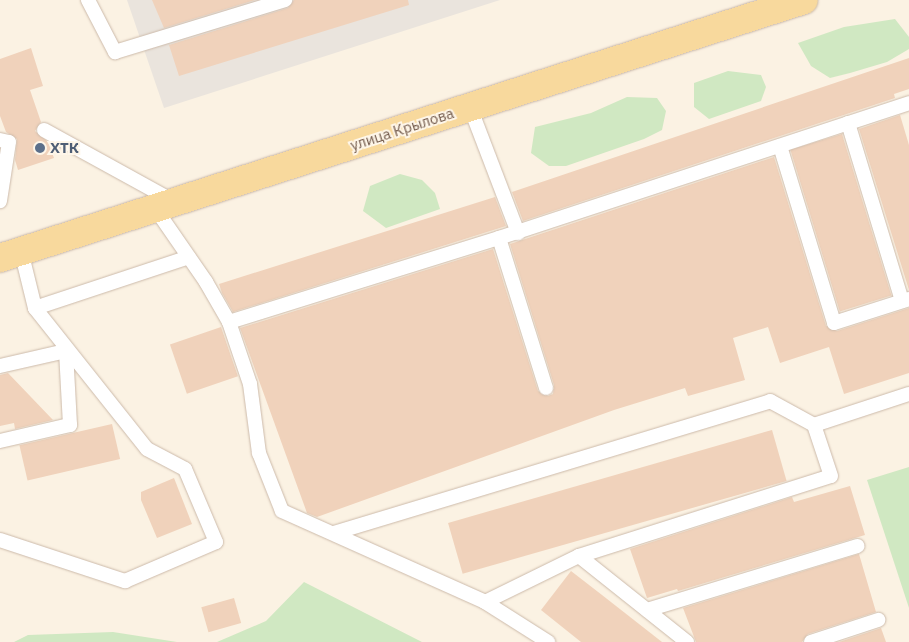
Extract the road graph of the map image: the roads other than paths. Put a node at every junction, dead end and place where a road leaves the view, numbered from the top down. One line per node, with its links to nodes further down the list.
1 (88, 0): 2 (lane)
2 (285, 0)
3 (804, 0): 5 (main road, улица Крылова)
4 (908, 106): 6 (lane)
5 (470, 107): 11 (main road, улица Крылова); 12 (lane)
6 (848, 123): 9 (lane); 16 (lane)
7 (44, 130): 11 (lane)
8 (5, 141): 10 (lane)
9 (780, 146): 12 (lane); 16 (lane)
10 (0, 201)
11 (165, 205): 14 (main road, улица Крылова); 15 (lane)
12 (518, 233): 13 (lane)
13 (499, 238): 18 (lane); 21 (lane)
14 (11, 254): 17 (lane)
15 (189, 257): 17 (lane); 18 (lane)
16 (906, 300)
17 (35, 308): 19 (lane)
18 (229, 322): 25 (lane)
19 (66, 351): 20 (lane); 24 (lane); 26 (lane)
20 (0, 366)
21 (546, 388)
22 (909, 394): 23 (lane)
23 (814, 425): 25 (lane); 28 (lane)
24 (0, 441)
25 (334, 533): 29 (lane)
26 (0, 540)
27 (857, 546): 30 (lane)
28 (579, 556): 29 (lane); 30 (lane)
29 (485, 602): 32 (lane)
30 (647, 610): 33 (lane)
31 (878, 620): 34 (lane)
32 (548, 642)
33 (687, 642)
34 (811, 642)

